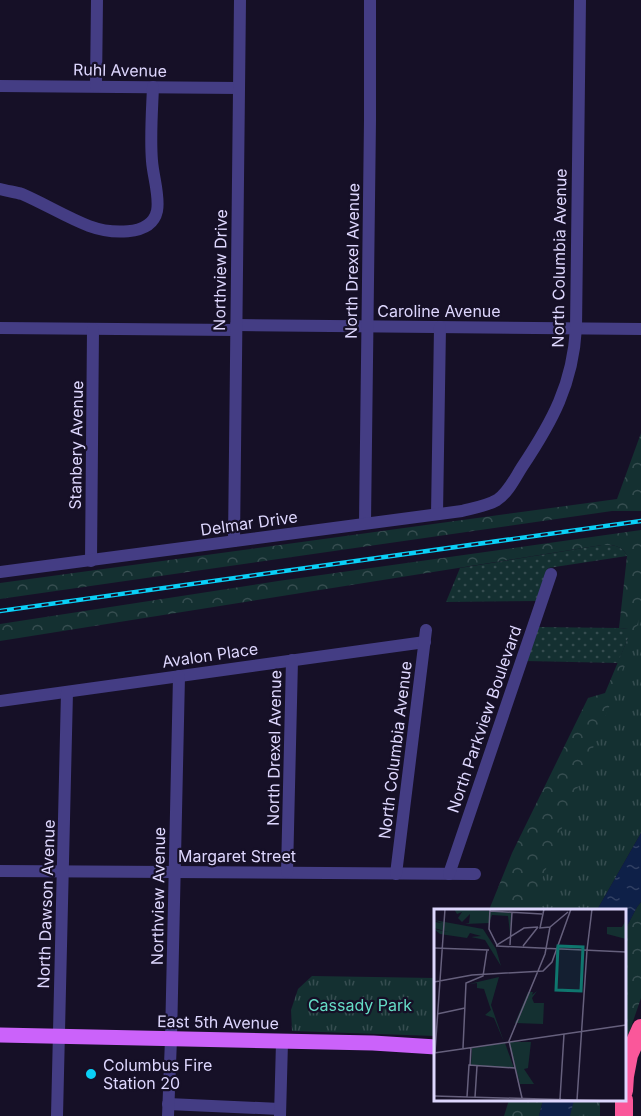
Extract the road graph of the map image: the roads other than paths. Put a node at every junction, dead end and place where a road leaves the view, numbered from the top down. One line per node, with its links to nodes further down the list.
1 (97, 0): 6 (street)
2 (240, 0): 8 (street, Northview Drive)
3 (370, 0): 10 (street, North Drexel Avenue)
4 (580, 0): 14 (street, North Columbia Avenue)
5 (0, 86): 6 (street, Ruhl Avenue)
6 (96, 86): 7 (street, Ruhl Avenue)
7 (153, 87): 8 (street, Ruhl Avenue); 9 (street)
8 (239, 88): 13 (street, Northview Drive)
9 (0, 189)
10 (368, 327): 11 (street, Caroline Avenue); 13 (street, Caroline Avenue); 19 (street, North Drexel Avenue)
11 (440, 327): 14 (street, Caroline Avenue); 18 (street)
12 (0, 328): 15 (street, Caroline Avenue)
13 (236, 328): 15 (street, Caroline Avenue); 20 (street, Northview Drive)
14 (576, 328): 16 (street, Caroline Avenue); 17 (street, North Columbia Avenue)
15 (93, 329): 21 (street, Stanbery Avenue)
16 (641, 329)
17 (500, 498): 18 (street, Delmar Drive)
18 (437, 514): 19 (street, Delmar Drive)
19 (365, 523): 20 (street, Delmar Drive)
20 (234, 541): 21 (street, Delmar Drive)
21 (91, 561): 22 (street, Delmar Drive)
22 (0, 572)
23 (551, 574): 34 (street, North Parkview Boulevard)
24 (426, 636): 25 (street, Avalon Place); 33 (street, North Columbia Avenue)
25 (292, 660): 26 (street, Avalon Place); 32 (street, North Drexel Avenue)
26 (180, 676): 27 (street, Avalon Place); 31 (street, Northview Avenue)
27 (67, 692): 28 (street, Avalon Place); 30 (street, North Dawson Avenue)
28 (0, 701)
29 (0, 871): 30 (street, Margaret Street)
30 (64, 871): 31 (street, Margaret Street); 38 (street, North Dawson Avenue)
31 (175, 872): 32 (street, Margaret Street); 39 (street, Northview Avenue)
32 (287, 872): 33 (street, Margaret Street)
33 (396, 874): 34 (street, Margaret Street)
34 (449, 874): 35 (street, Margaret Street)
35 (475, 874)
36 (641, 1028): 42 (highway)
37 (0, 1035): 38 (main road, East 5th Avenue)
38 (59, 1036): 39 (main road, East 5th Avenue); 46 (street, North Dawson Avenue)
39 (171, 1039): 40 (main road, East 5th Avenue); 44 (street, Northview Avenue)
40 (282, 1042): 41 (main road, East 5th Avenue); 45 (street)
41 (434, 1047)
42 (632, 1055): 43 (highway)
43 (626, 1073)
44 (168, 1110): 45 (street)
45 (280, 1113)
46 (57, 1116)

